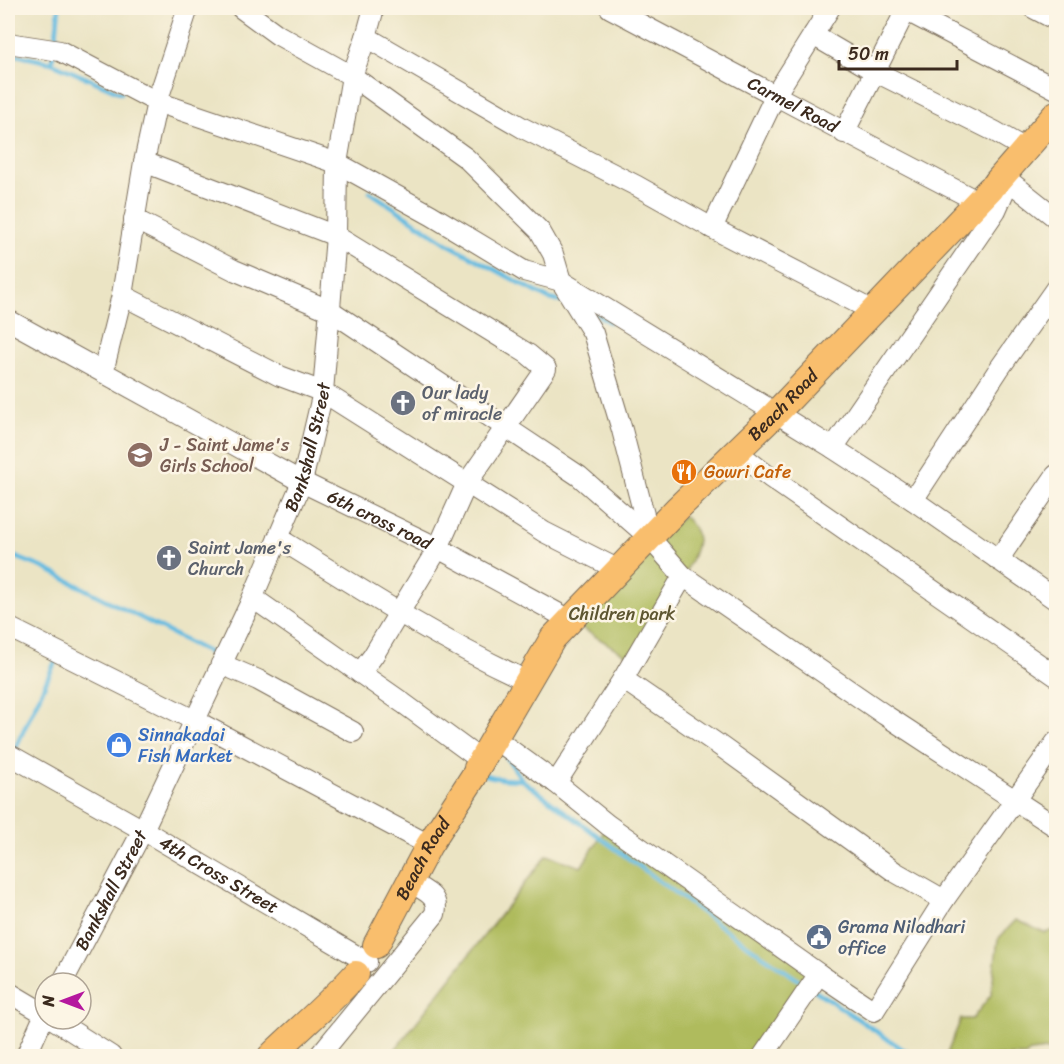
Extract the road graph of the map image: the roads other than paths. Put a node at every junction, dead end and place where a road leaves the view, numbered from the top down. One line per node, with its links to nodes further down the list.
1 (188, 8): 16 (street)
2 (242, 8): 13 (street)
3 (374, 8): 10 (street, Bankshall Street)
4 (610, 8): 15 (street, Carmel Road)
5 (830, 8): 9 (street)
6 (1033, 8): 8 (street)
7 (903, 9): 12 (street); 14 (street)
8 (1056, 20)
9 (813, 35): 12 (street); 15 (street)
10 (366, 38): 13 (street, Bankshall Street); 25 (street)
11 (8, 43): 16 (street)
12 (876, 72): 18 (street); 19 (street)
13 (351, 76): 21 (street, Bankshall Street); 27 (street)
14 (1056, 89)
15 (776, 94): 18 (street, Carmel Road); 25 (street)
16 (157, 102): 20 (street); 21 (street)
17 (1056, 114): 19 (main road, Beach Road)
18 (844, 133): 22 (street, Carmel Road)
19 (1027, 150): 22 (main road, Beach Road)
20 (144, 162): 24 (street); 26 (street)
21 (337, 163): 26 (street, Bankshall Street); 27 (street)
22 (992, 187): 23 (street, Carmel Road); 31 (main road, Beach Road); 37 (street)
23 (1056, 218)
24 (134, 219): 29 (street); 30 (street)
25 (712, 228): 31 (street)
26 (336, 236): 30 (street, Bankshall Street); 36 (street)
27 (561, 280): 35 (street); 44 (street)
28 (1056, 288): 42 (street)
29 (122, 295): 33 (street); 34 (street)
30 (331, 311): 34 (street, Bankshall Street); 36 (street)
31 (873, 311): 35 (main road, Beach Road)
32 (8, 320): 33 (street, 6th cross road)
33 (103, 372): 40 (street, 6th cross road)
34 (323, 392): 40 (street, Bankshall Street); 41 (street)
35 (775, 414): 37 (street); 38 (main road, Beach Road)
36 (504, 427): 41 (street); 44 (street)
37 (833, 448): 42 (street)
38 (737, 452): 44 (main road, Beach Road); 56 (street)
39 (1056, 474): 46 (street)
40 (302, 482): 43 (street, Bankshall Street); 45 (street, 6th cross road)
41 (468, 483): 45 (street); 47 (street)
42 (913, 500): 46 (street)
43 (278, 538): 49 (street, Bankshall Street); 51 (street)
44 (650, 538): 47 (main road, Beach Road); 48 (street)
45 (438, 548): 51 (street); 52 (street, 6th cross road)
46 (998, 560): 50 (street)
47 (619, 570): 57 (main road, Beach Road)
48 (683, 576): 58 (street); 66 (street)
49 (253, 598): 54 (street, Bankshall Street); 55 (street)
50 (1056, 600)
51 (399, 613): 55 (street); 57 (street)
52 (561, 615)
53 (8, 627): 59 (street)
54 (221, 664): 59 (street, Bankshall Street); 60 (street)
55 (360, 673): 64 (street)
56 (1056, 676)
57 (521, 678): 61 (main road, Beach Road)
58 (623, 679): 65 (street); 71 (street)
59 (194, 720): 68 (street, Bankshall Street); 69 (street)
60 (352, 732)
61 (494, 738): 64 (main road, Beach Road); 65 (street)
62 (1056, 742): 66 (street)
63 (8, 754): 68 (street, 4th Cross Street)
64 (478, 768): 69 (main road, Beach Road)
65 (556, 783): 74 (street)
66 (1016, 800): 67 (street); 71 (street)
67 (1056, 827)
68 (143, 830): 72 (street, 4th Cross Street); 73 (street, Bankshall Street)
69 (429, 845): 70 (main road, Beach Road)
70 (410, 882): 72 (main road, Beach Road); 82 (street)
71 (944, 900): 74 (street)
72 (368, 959): 81 (main road, Beach Road)
73 (68, 971)
74 (819, 974): 83 (street)
75 (8, 992): 76 (street)
76 (33, 1007)
77 (37, 1031): 79 (street)
78 (72, 1031): 80 (street)
79 (26, 1056)
80 (111, 1056)
81 (271, 1056)
82 (320, 1056)
83 (763, 1056)

